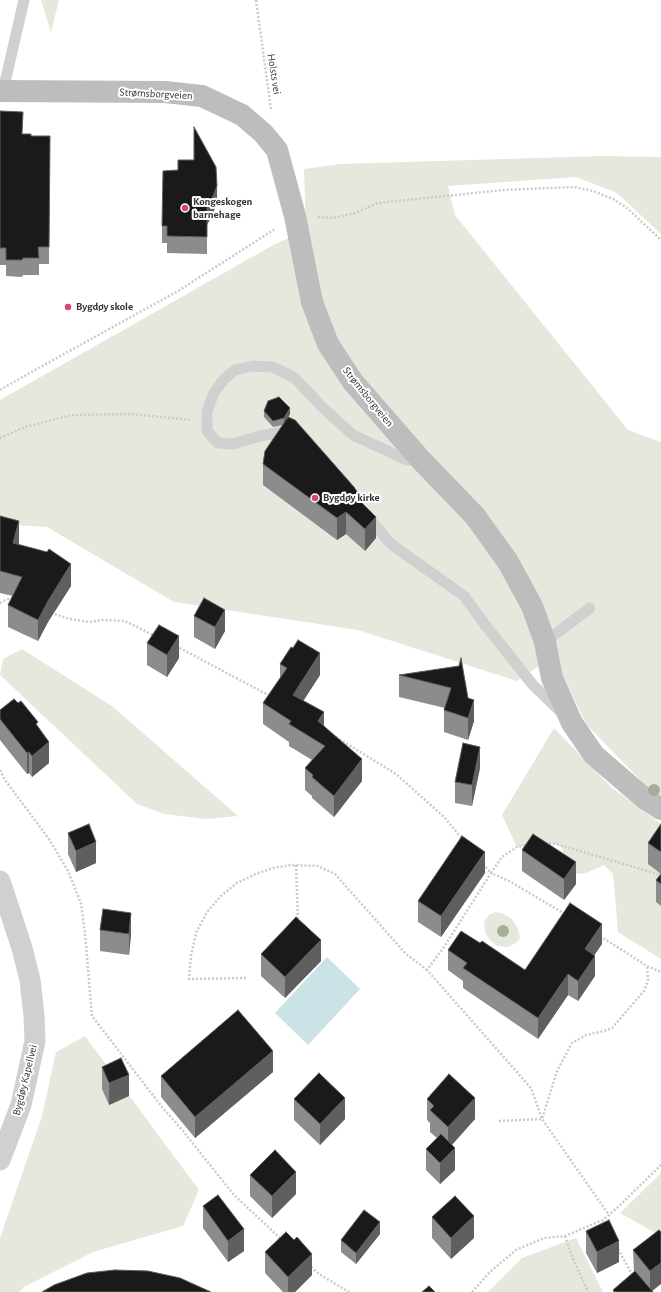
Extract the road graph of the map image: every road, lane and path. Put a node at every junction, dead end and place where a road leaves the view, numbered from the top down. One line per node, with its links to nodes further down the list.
1 (24, 0): 3 (lane)
2 (256, 0): 4 (path, Holsts vei)
3 (2, 91): 5 (street, Strømsborgveien)
4 (271, 112)
5 (295, 216): 6 (path); 7 (path); 11 (street, Strømsborgveien)
6 (661, 240)
7 (0, 390)
8 (207, 422): 9 (lane); 10 (path); 11 (lane)
9 (299, 436)
10 (0, 438)
11 (421, 460): 18 (street, Strømsborgveien)
12 (364, 510): 21 (lane)
13 (21, 597): 14 (path)
14 (0, 603)
15 (590, 608): 18 (lane)
16 (49, 612): 17 (path)
17 (159, 638)
18 (545, 642): 21 (street, Strømsborgveien)
19 (173, 645): 20 (path)
20 (274, 699)
21 (572, 723): 24 (street, Strømsborgveien)
22 (335, 737): 26 (path)
23 (0, 770): 48 (path)
24 (661, 808)
25 (541, 842): 31 (path)
26 (467, 845)
27 (529, 845): 30 (path)
28 (481, 862): 30 (path)
29 (296, 865): 34 (path); 37 (path); 39 (path)
30 (491, 873): 33 (path); 37 (path)
31 (661, 875)
32 (1, 886): 42 (street, Bygdøy Kapellvei)
33 (568, 915)
34 (298, 923)
35 (596, 933): 36 (path)
36 (646, 966): 38 (path); 40 (path)
37 (426, 970): 40 (path)
38 (661, 972)
39 (246, 978)
40 (542, 1119): 41 (path); 44 (path)
41 (499, 1121)
42 (0, 1160)
43 (661, 1165): 44 (path)
44 (609, 1215): 45 (path)
45 (603, 1220): 46 (path); 47 (path)
46 (606, 1226)
47 (565, 1236): 53 (path); 54 (path)
48 (283, 1240)
49 (616, 1246): 51 (path)
50 (309, 1265): 52 (path)
51 (634, 1277)
52 (349, 1292)
53 (472, 1292)
54 (588, 1292)

